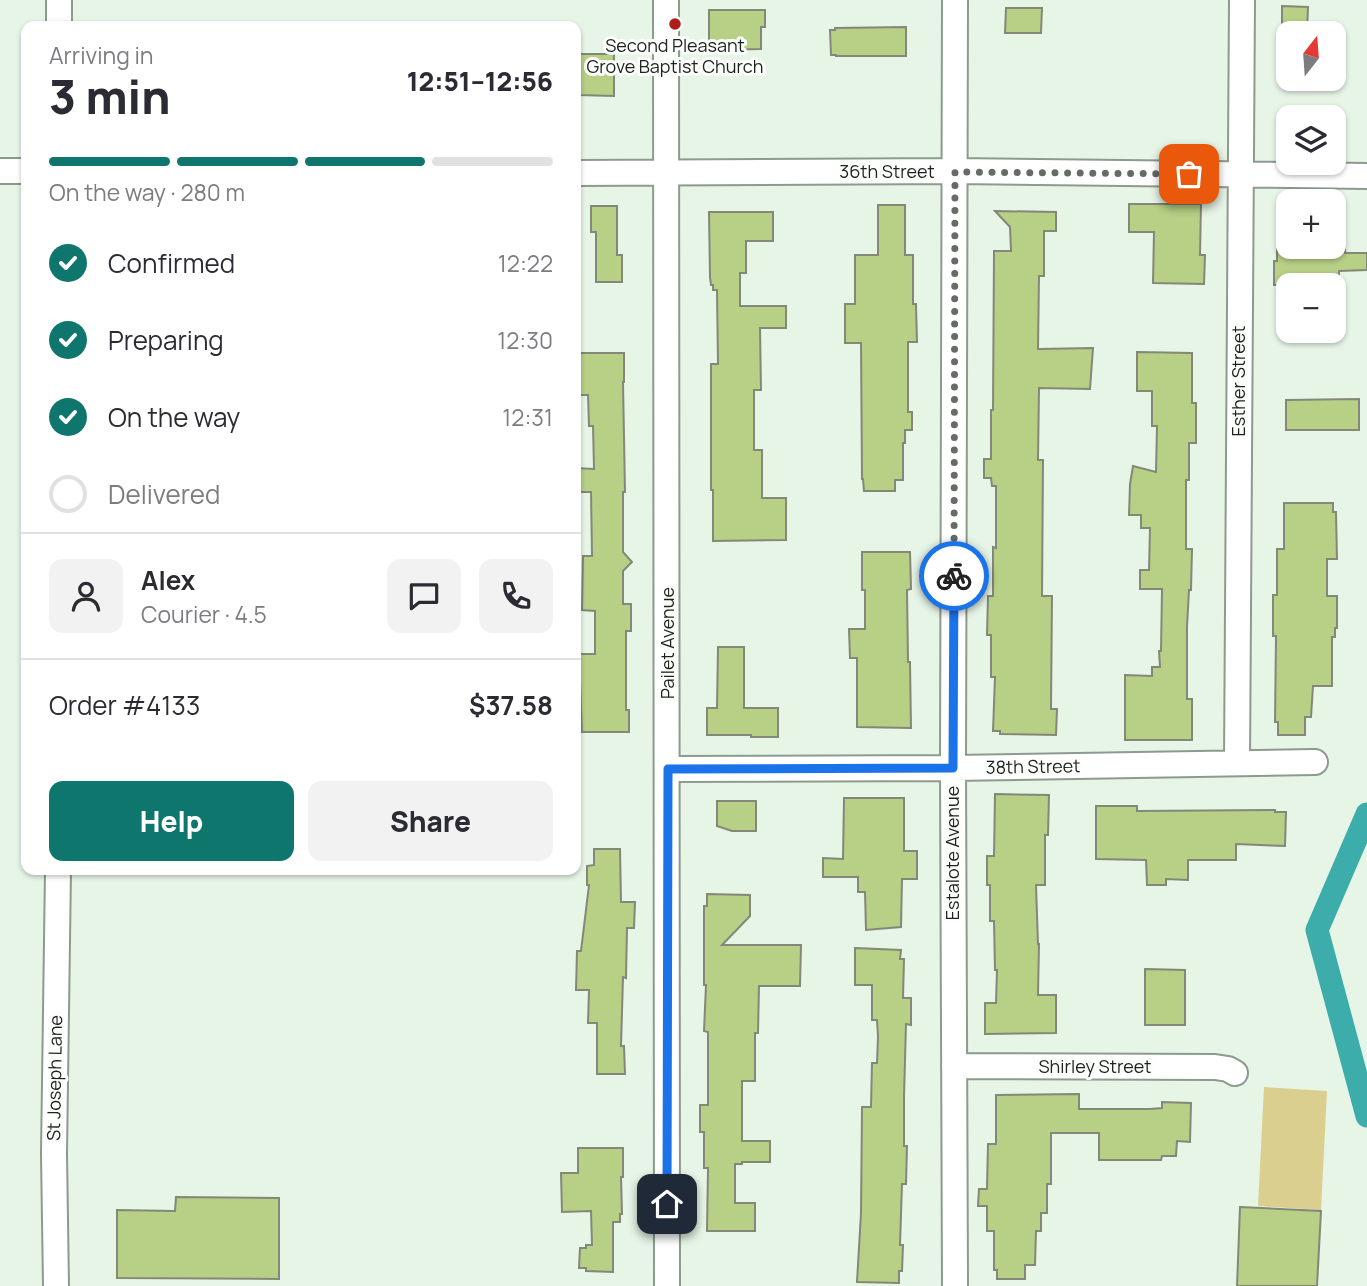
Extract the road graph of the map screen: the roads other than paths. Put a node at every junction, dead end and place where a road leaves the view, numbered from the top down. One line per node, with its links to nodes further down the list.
1 (59, 0): 5 (street)
2 (666, 0): 10 (street, Pailet Avenue)
3 (955, 0): 8 (street, Estalote Avenue)
4 (1242, 0): 11 (street, Esther Street)
5 (59, 21)
6 (0, 171): 7 (street)
7 (21, 171)
8 (955, 172): 10 (street, 36th Street); 11 (street, 36th Street); 15 (street, Estalote Avenue)
9 (581, 173): 10 (street, 36th Street)
10 (667, 173): 16 (street, Pailet Avenue)
11 (1241, 175): 12 (street, 36th Street); 14 (street, Esther Street)
12 (1367, 176)
13 (1315, 762): 14 (street, 38th Street)
14 (1237, 763): 15 (street, 38th Street)
15 (953, 768): 16 (street, 38th Street); 18 (street, Estalote Avenue)
16 (668, 769): 21 (street, Pailet Avenue)
17 (58, 875): 20 (street, St Joseph Lane)
18 (954, 1066): 19 (street, Shirley Street); 22 (street, Estalote Avenue)
19 (1235, 1073)
20 (56, 1286)
21 (667, 1286)
22 (955, 1286)

